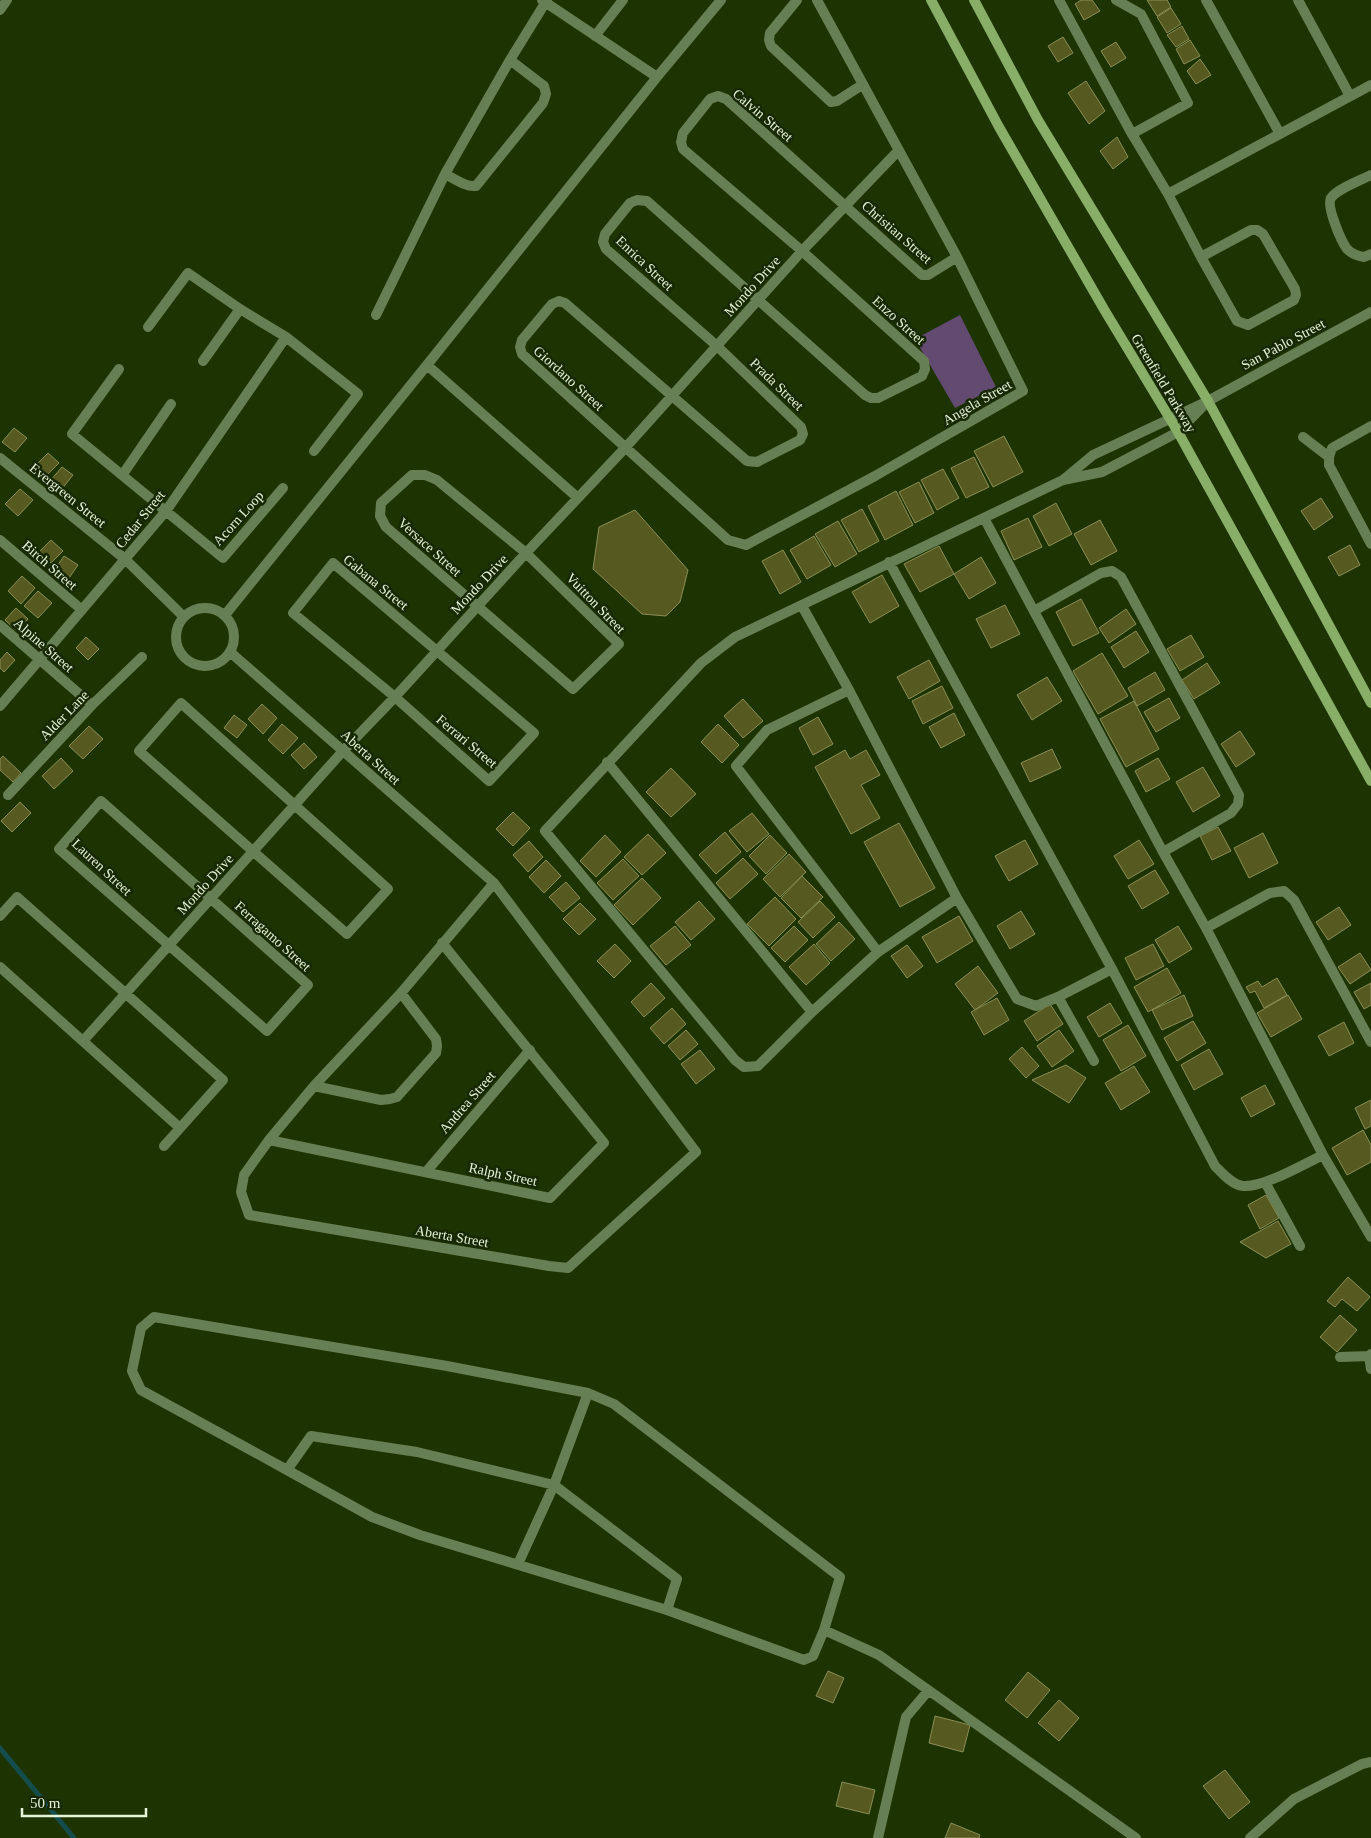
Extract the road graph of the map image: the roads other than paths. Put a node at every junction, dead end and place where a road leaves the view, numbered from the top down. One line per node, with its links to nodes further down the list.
1 (7, 0): 13 (street)
2 (623, 0): 14 (street)
3 (721, 0): 16 (street)
4 (797, 0): 17 (street)
5 (817, 0): 17 (street, Angela Street)
6 (931, 0): 44 (main road, Greenfield Parkway)
7 (974, 0): 42 (main road, Greenfield Parkway)
8 (1059, 0): 20 (street)
9 (1116, 0): 20 (street)
10 (1206, 0): 21 (street)
11 (1298, 0): 19 (street)
12 (545, 1): 14 (street); 15 (street)
13 (0, 10)
14 (595, 36): 16 (street)
15 (510, 60): 23 (street); 23 (street)
16 (657, 77): 39 (street)
17 (862, 84): 22 (street, Angela Street)
18 (1371, 85): 19 (street)
19 (1350, 96): 21 (street)
20 (1132, 134): 25 (street)
21 (1280, 134): 25 (street)
22 (899, 150): 26 (street, Mondo Drive); 29 (street, Angela Street)
23 (445, 174): 34 (street)
24 (1371, 175): 28 (street)
25 (1168, 194): 30 (street)
26 (846, 205): 27 (street, Mondo Drive); 27 (street, Calvin Street); 29 (street, Christian Street)
27 (802, 251): 31 (street, Mondo Drive); 31 (street, Enzo Street)
28 (1371, 254)
29 (957, 256): 48 (street, Angela Street)
30 (1201, 257): 30 (street)
31 (758, 300): 37 (street, Mondo Drive); 37 (street, Enrica Street)
32 (240, 309): 35 (street); 36 (street); 38 (street)
33 (1371, 312): 42 (street, San Pablo Street)
34 (376, 315)
35 (148, 328)
36 (286, 337): 49 (street); 56 (street, Cedar Street)
37 (717, 346): 41 (street, Mondo Drive); 41 (street, Prada Street)
38 (203, 361)
39 (427, 366): 55 (street); 67 (street)
40 (119, 369): 52 (street)
41 (672, 396): 48 (street, Mondo Drive); 48 (street, Giordano Street)
42 (1208, 401): 44 (street); 46 (street); 76 (main road, Greenfield Parkway)
43 (171, 404): 52 (street)
44 (1170, 418): 46 (main road, Greenfield Parkway); 53 (street)
45 (1371, 426): 50 (street)
46 (1178, 432): 53 (street); 81 (main road, Greenfield Parkway)
47 (1303, 438): 50 (street)
48 (626, 447): 55 (street, Mondo Drive)
49 (314, 451)
50 (1329, 457): 59 (street)
51 (0, 458): 61 (street, Evergreen Street)
52 (123, 474): 56 (street)
53 (1063, 480): 57 (street)
54 (283, 488): 56 (street, Acorn Loop)
55 (578, 498): 60 (street, Mondo Drive)
56 (166, 511): 61 (street, Cedar Street)
57 (984, 518): 62 (street); 66 (street)
58 (0, 540): 65 (street, Birch Street)
59 (1371, 544)
60 (526, 553): 64 (street, Mondo Drive); 64 (street, Vuitton Street); 64 (street, Versace Street)
61 (125, 559): 65 (street, Cedar Street); 68 (street, Evergreen Street)
62 (889, 562): 63 (street); 95 (street)
63 (802, 606): 74 (street); 80 (street)
64 (477, 607): 70 (street, Mondo Drive)
65 (82, 610): 73 (street, Cedar Street)
66 (1034, 612): 85 (street); 85 (street)
67 (225, 615): 68 (street); 71 (street)
68 (184, 617): 71 (street)
69 (0, 625): 73 (street, Alpine Street)
70 (436, 651): 75 (street, Mondo Drive); 75 (street, Ferrari Street); 75 (street, Gabana Street)
71 (230, 652): 79 (street, Aberta Street)
72 (142, 657): 77 (street, Alder Lane)
73 (40, 660): 77 (street, Alpine Street); 78 (street, Cedar Street)
74 (849, 690): 88 (street); 93 (street)
75 (395, 697): 79 (street, Mondo Drive)
76 (1371, 703)
77 (92, 705): 82 (street, Alder Lane)
78 (0, 706)
79 (343, 751): 83 (street, Mondo Drive); 86 (street, Aberta Street)
80 (608, 762): 99 (street); 99 (street)
81 (1371, 782)
82 (8, 795)
83 (294, 805): 84 (street, Mondo Drive); 84 (street); 84 (street)
84 (253, 851): 87 (street, Mondo Drive)
85 (1163, 852): 90 (street)
86 (494, 883): 91 (street, Aberta Street); 106 (street, Aberta Street)
87 (210, 898): 92 (street, Mondo Drive); 92 (street, Ferragamo Street); 92 (street, Lauren Street)
88 (957, 898): 93 (street); 98 (street)
89 (0, 916): 97 (street)
90 (1206, 928): 101 (street); 108 (street)
91 (442, 944): 96 (street, Aberta Street); 102 (street, Ralph Street)
92 (169, 945): 97 (street, Mondo Drive)
93 (878, 952): 99 (street)
94 (0, 967): 100 (street)
95 (1112, 969): 98 (street); 110 (street)
96 (401, 993): 104 (street, Aberta Street); 104 (street)
97 (125, 994): 100 (street, Mondo Drive); 105 (street)
98 (1058, 997): 103 (street)
99 (812, 1012)
100 (83, 1041): 105 (street)
101 (1371, 1042)
102 (530, 1050): 109 (street, Andrea Street); 109 (street, Ralph Street)
103 (1094, 1061)
104 (314, 1086): 106 (street, Aberta Street)
105 (180, 1128): 107 (street)
106 (269, 1140): 109 (street, Ralph Street)
107 (164, 1146)
108 (1323, 1155): 110 (street); 111 (street)
109 (426, 1172)
110 (1265, 1182): 112 (street)
111 (1370, 1231)
112 (1300, 1246)
113 (1370, 1355): 114 (street); 115 (street)
114 (1340, 1356)
115 (1371, 1369)
116 (588, 1393): 117 (street); 118 (street); 121 (street)
117 (287, 1470): 118 (street); 119 (street)
118 (554, 1486): 119 (street); 120 (street)
119 (518, 1564): 120 (street)
120 (667, 1610): 121 (street)
121 (824, 1630): 122 (street)
122 (928, 1691): 124 (street); 125 (street)
123 (1371, 1762): 126 (street)
124 (878, 1838)
125 (1136, 1838)
126 (1250, 1838)

